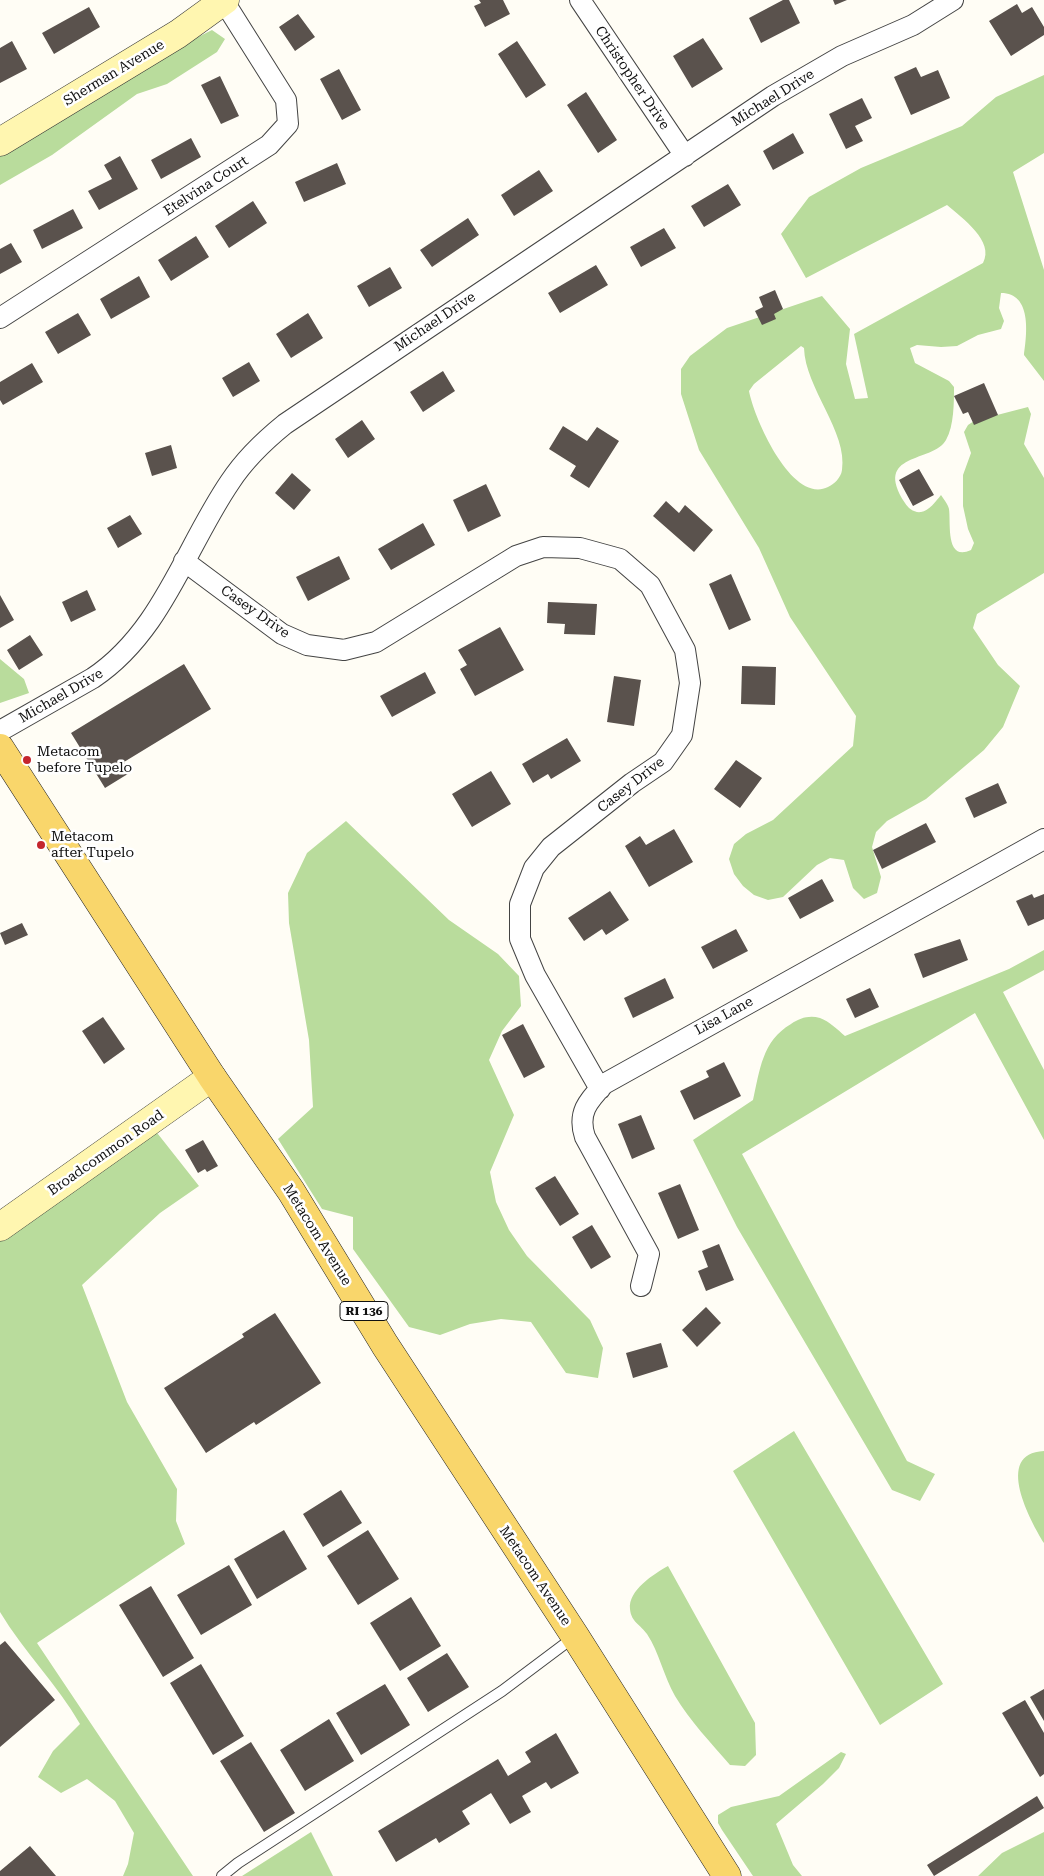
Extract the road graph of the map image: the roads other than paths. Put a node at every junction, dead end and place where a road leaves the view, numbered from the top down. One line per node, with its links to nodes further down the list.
1 (224, 0): 4 (street, Sherman Avenue); 6 (street, Etelvina Court)
2 (580, 0): 5 (street, Christopher Drive)
3 (953, 0): 5 (street, Michael Drive)
4 (0, 142)
5 (685, 156): 7 (street, Michael Drive)
6 (0, 318)
7 (184, 562): 8 (street, Michael Drive); 12 (street, Casey Drive)
8 (0, 731)
9 (0, 748): 11 (main road, Metacom Avenue / RI 136)
10 (1044, 839): 12 (street, Lisa Lane)
11 (212, 1077): 13 (street, Broadcommon Road); 15 (main road, Metacom Avenue / RI 136)
12 (600, 1089): 14 (street, Lisa Lane)
13 (0, 1227)
14 (641, 1286)
15 (575, 1636): 16 (lane); 17 (main road, Metacom Avenue / RI 136)
16 (222, 1876)
17 (726, 1876)

